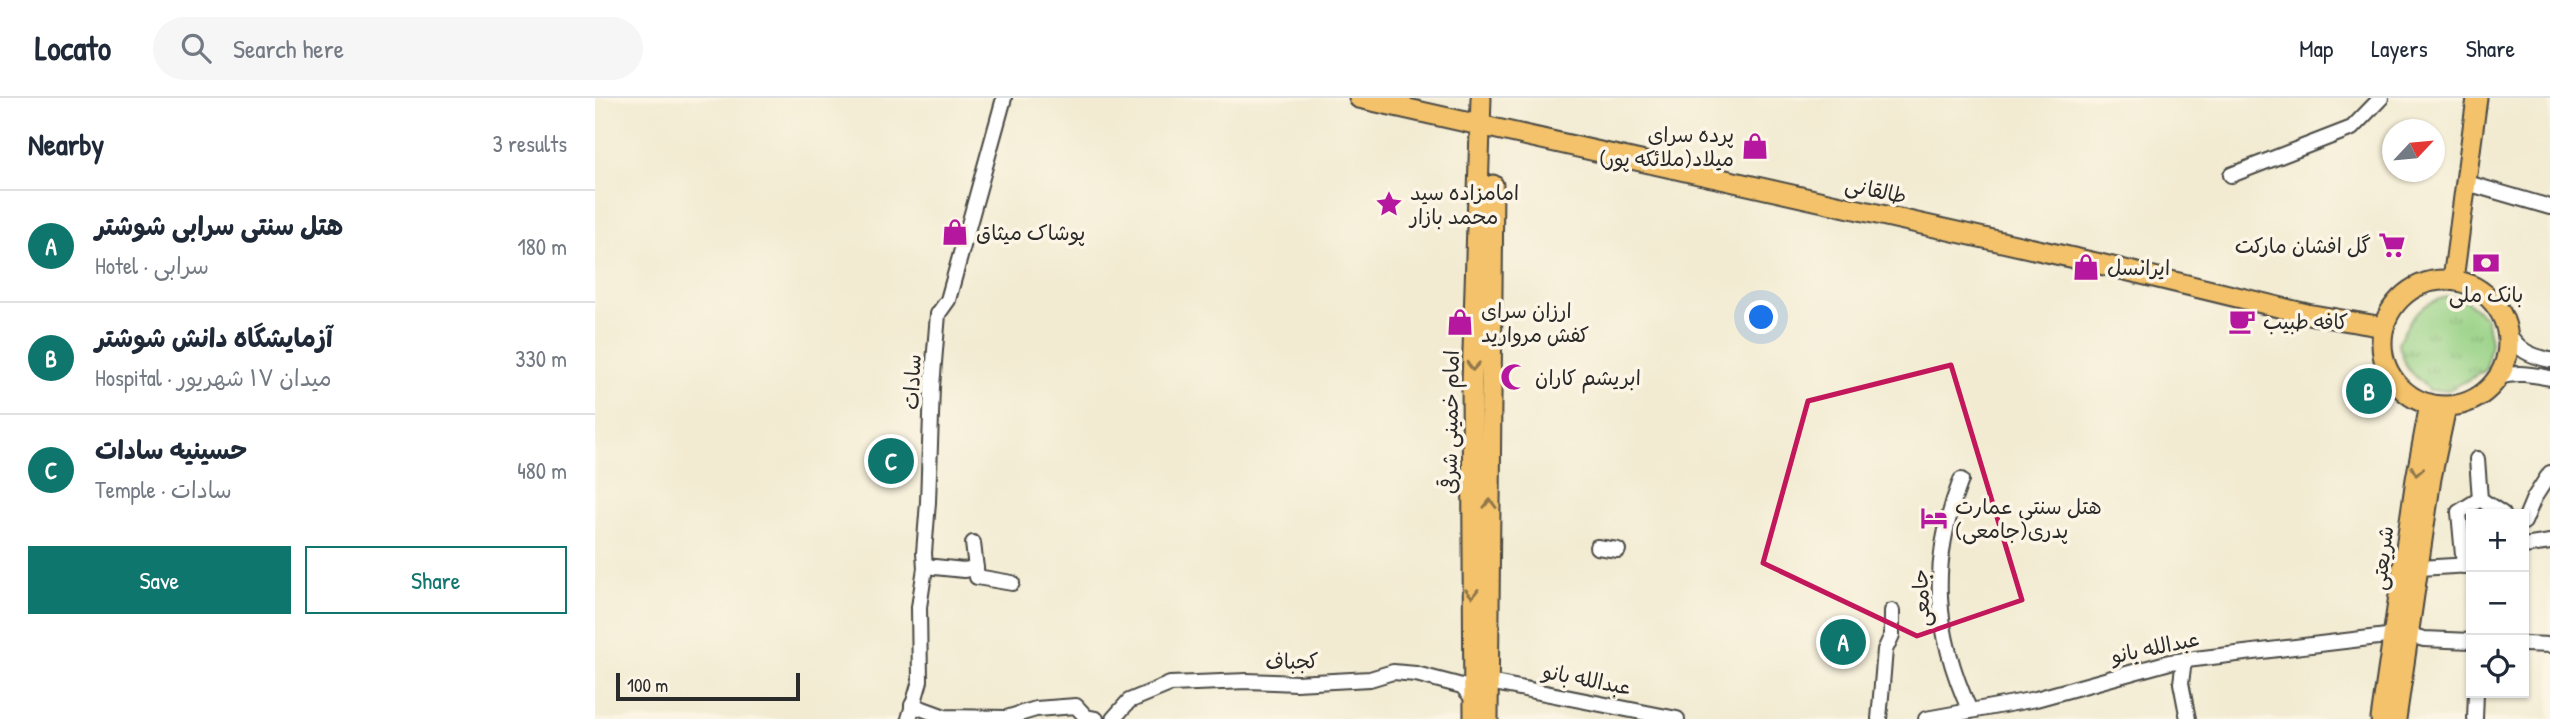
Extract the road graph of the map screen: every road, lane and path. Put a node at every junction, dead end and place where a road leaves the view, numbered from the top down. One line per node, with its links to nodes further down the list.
1 (1004, 98): 30 (street, سادات)
2 (1359, 98): 7 (main road, طالقانی)
3 (1481, 98): 7 (main road)
4 (1493, 98): 7 (main road)
5 (2381, 98): 8 (street)
6 (2477, 98): 9 (main road)
7 (1487, 128): 12 (main road, طالقانی); 41 (main road, امام خمینی شرقی)
8 (2231, 175)
9 (2467, 183): 10 (street); 11 (main road)
10 (2550, 207)
11 (2453, 281): 12 (main road); 13 (main road)
12 (2384, 327): 17 (main road)
13 (2507, 332): 14 (street); 15 (main road)
14 (2550, 360)
15 (2498, 377): 16 (street); 17 (main road)
16 (2550, 378)
17 (2438, 405): 33 (main road, شریعتی); 36 (main road, شریعتی, one-way to 36)
18 (2477, 459): 21 (street)
19 (2550, 473): 23 (street)
20 (1961, 480): 44 (street, جامعی)
21 (2480, 499): 22 (street); 29 (street)
22 (2495, 509)
23 (2529, 510)
24 (2550, 541): 26 (street)
25 (973, 543): 32 (street)
26 (2529, 545)
27 (1597, 547): 28 (street)
28 (1618, 550)
29 (2466, 559)
30 (925, 566): 32 (street); 45 (street, سادات)
31 (2466, 566): 33 (street)
32 (976, 568): 34 (street)
33 (2419, 568): 36 (main road, شریعتی)
34 (1012, 583)
35 (1892, 611): 50 (street)
36 (2402, 635): 37 (street, عبدالله بانو); 40 (street, عبدالله بانو); 53 (main road, شریعتی); 54 (main road, شریعتی)
37 (2466, 640)
38 (2529, 643): 39 (street)
39 (2550, 645)
40 (2185, 660): 44 (street, عبدالله بانو); 52 (street)
41 (1481, 681): 43 (main road, امام خمینی شرقی); 48 (main road, امام خمینی شرقی); 49 (street, عبدالله بانو)
42 (2476, 698): 55 (street)
43 (1474, 710): 47 (street, کجباف)
44 (1970, 711): 51 (street, عبدالله بانو)
45 (910, 712): 46 (street)
46 (1096, 719)
47 (1113, 719)
48 (1488, 719)
49 (1677, 719)
50 (1879, 719)
51 (1926, 719)
52 (2188, 719)
53 (2381, 719)
54 (2396, 719)
55 (2475, 719)

